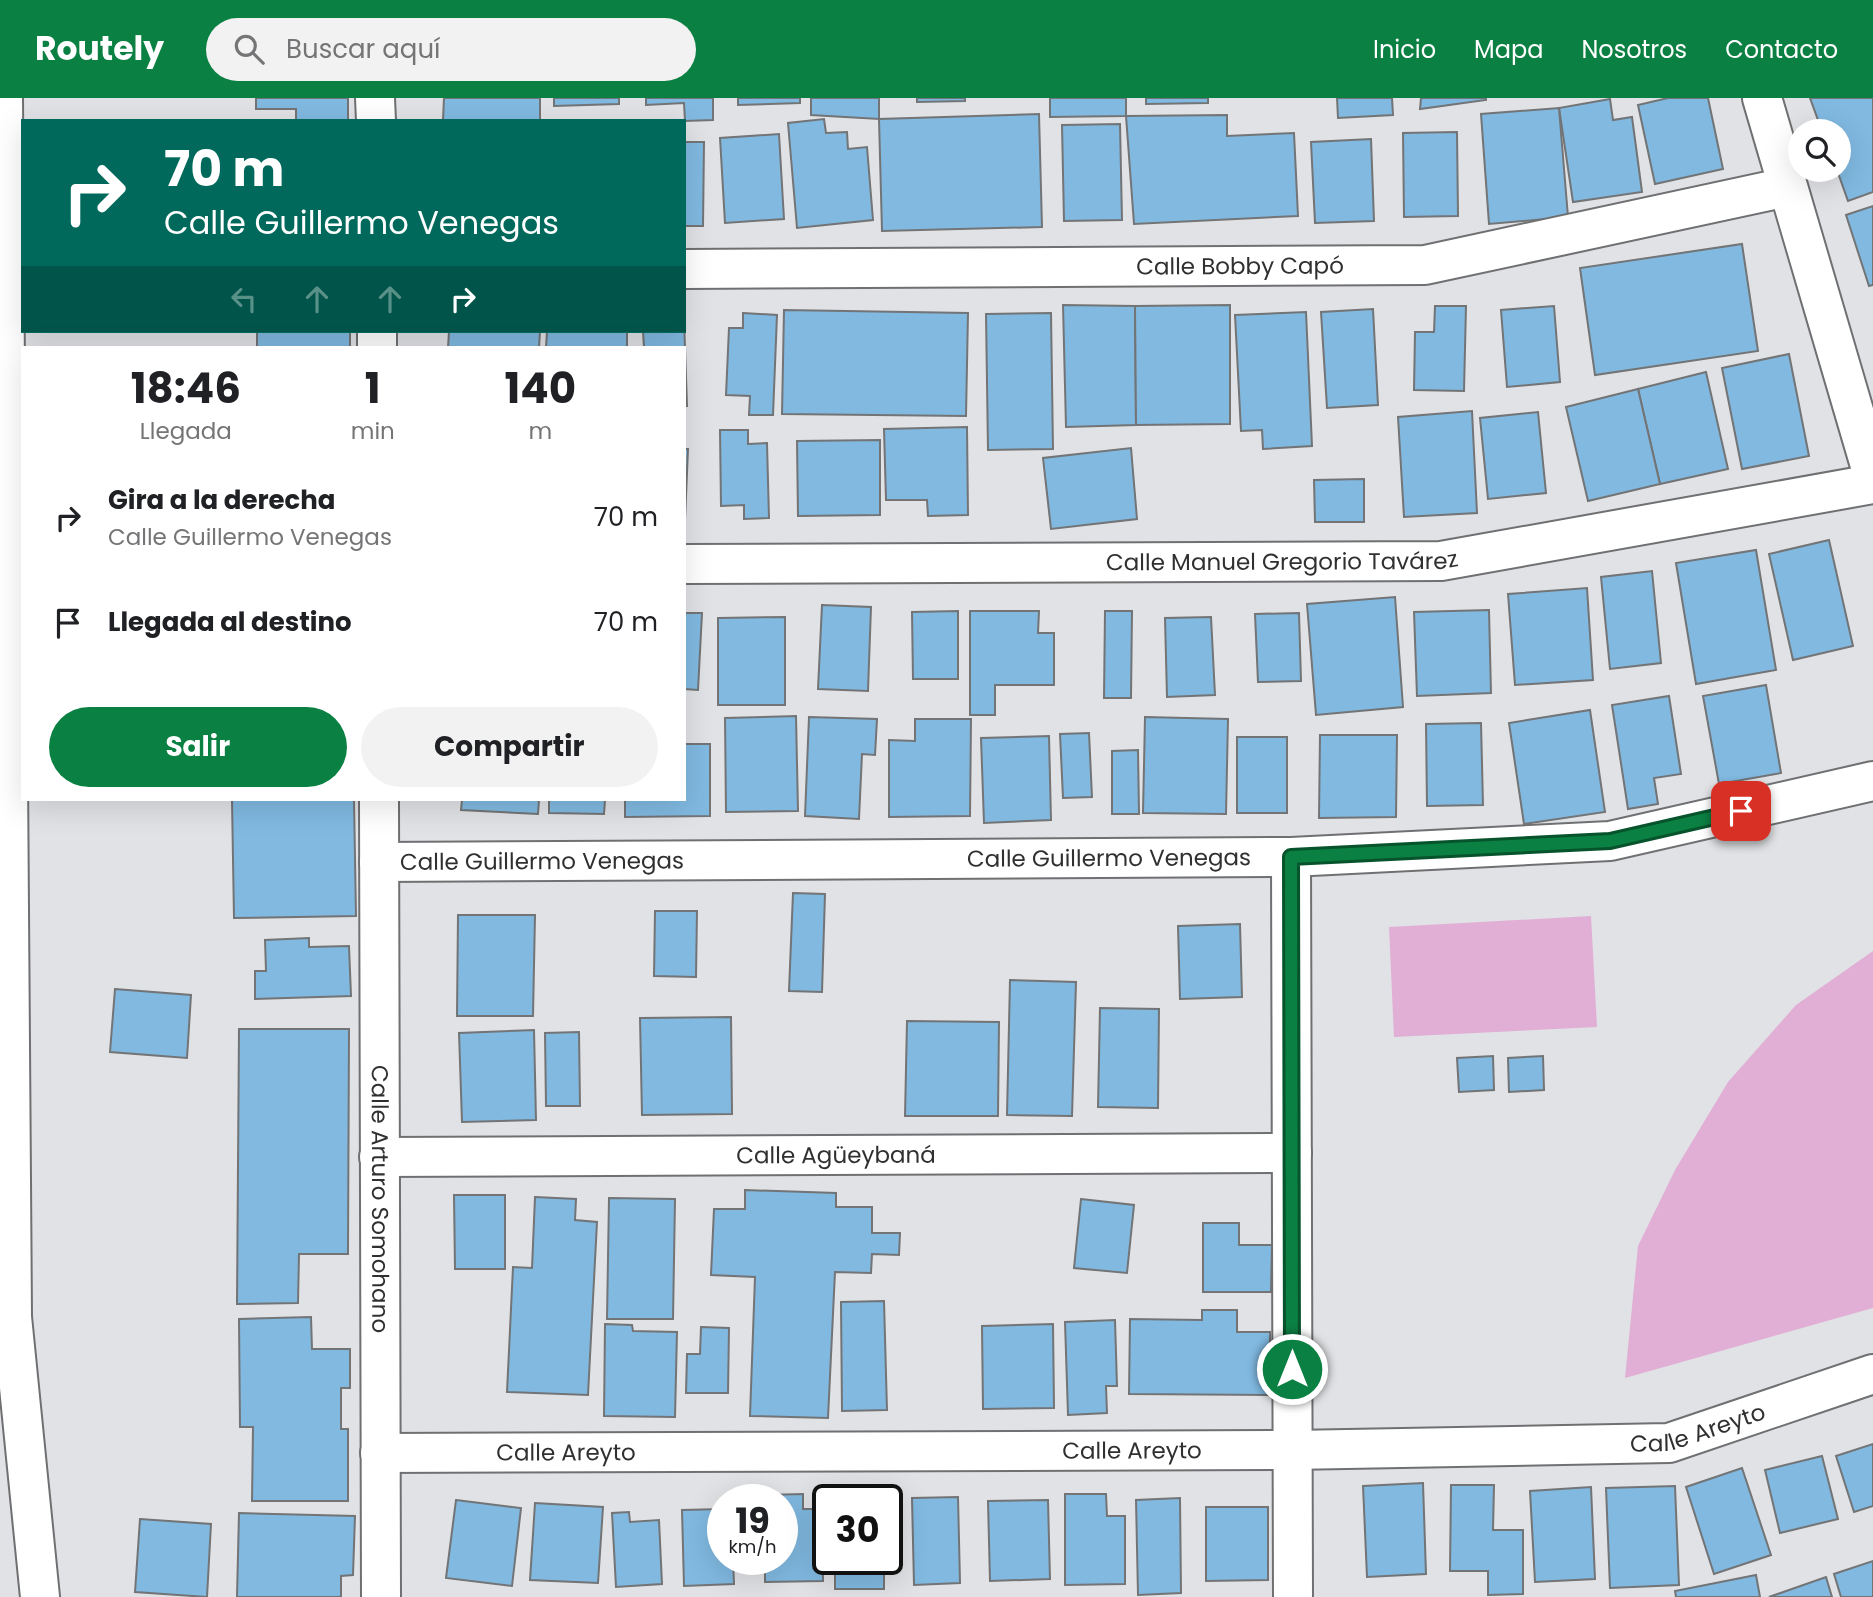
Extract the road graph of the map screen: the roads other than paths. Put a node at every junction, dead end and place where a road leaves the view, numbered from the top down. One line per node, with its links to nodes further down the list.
1 (375, 98): 4 (street)
2 (1762, 98): 5 (street)
3 (2, 106): 19 (street)
4 (376, 119)
5 (1787, 187): 6 (street, Calle Bobby Capó); 7 (street)
6 (686, 269)
7 (1873, 476)
8 (1873, 484): 9 (street, Calle Manuel Gregorio Tavárez)
9 (686, 564)
10 (1873, 781): 12 (street, Calle Guillermo Venegas)
11 (379, 801): 13 (street, Calle Arturo Somohano)
12 (1291, 857): 13 (street, Calle Guillermo Venegas); 14 (street)
13 (379, 862): 15 (street, Calle Arturo Somohano)
14 (1292, 1153): 15 (street, Calle Agüeybaná); 17 (street)
15 (379, 1157): 18 (street, Calle Arturo Somohano)
16 (1873, 1374): 17 (street, Calle Areyto)
17 (1292, 1450): 18 (street, Calle Areyto); 21 (street)
18 (380, 1453): 20 (street, Calle Arturo Somohano)
19 (40, 1597)
20 (381, 1597)
21 (1293, 1597)

